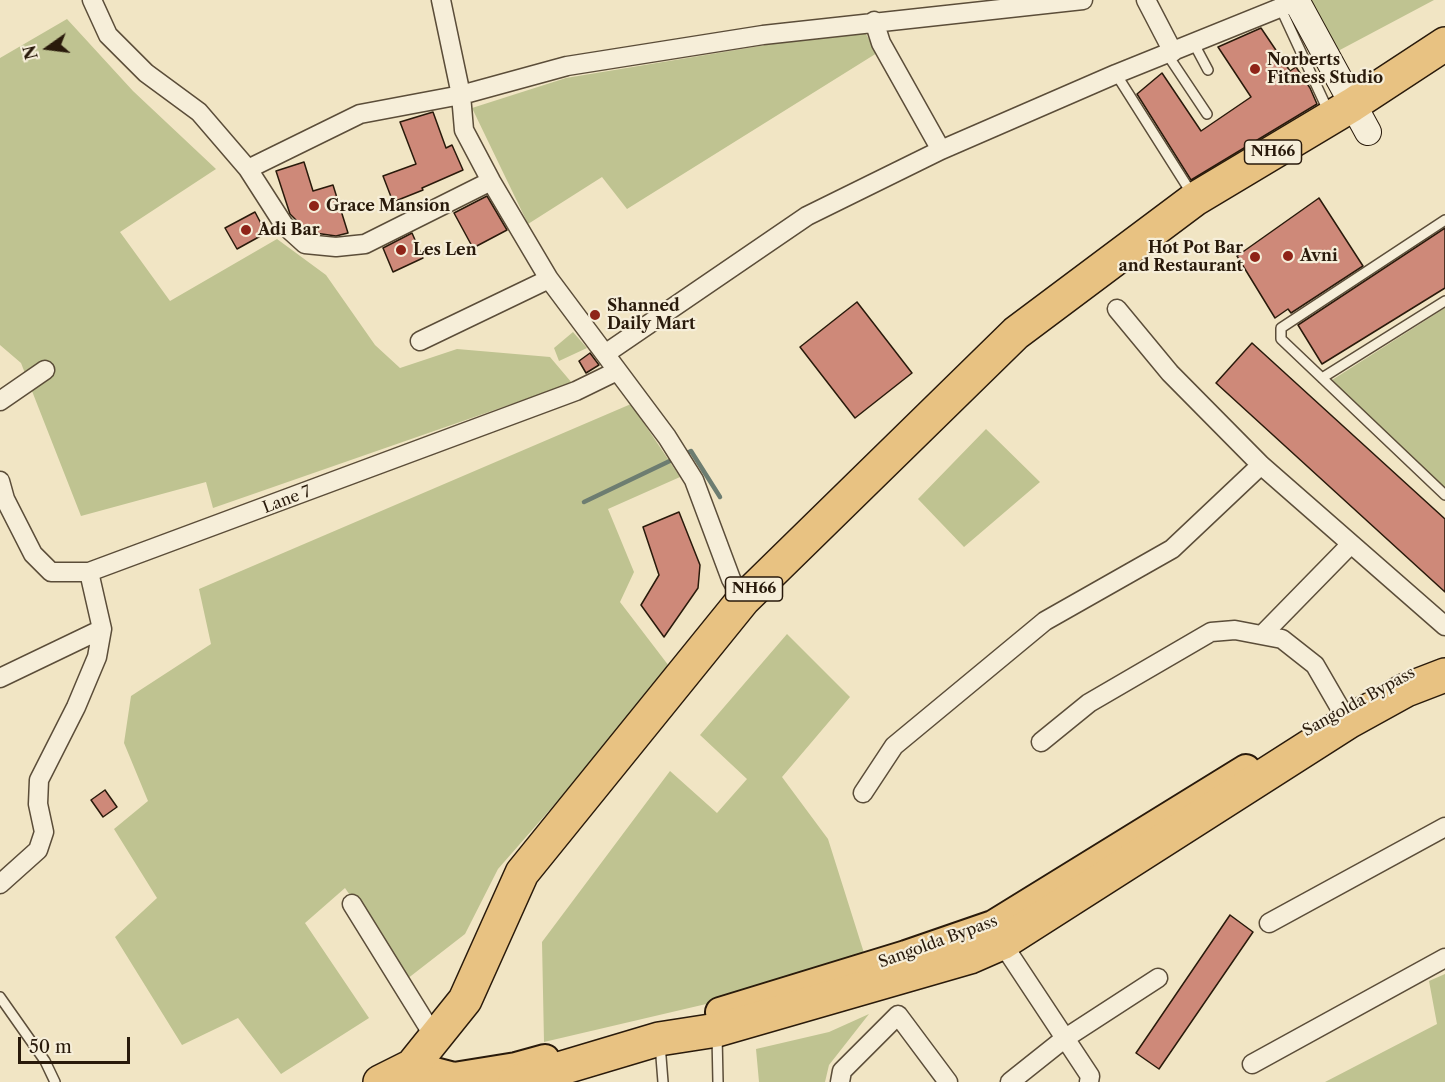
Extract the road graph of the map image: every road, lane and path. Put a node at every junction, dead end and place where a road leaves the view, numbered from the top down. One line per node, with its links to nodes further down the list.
1 (92, 0): 16 (street)
2 (441, 0): 12 (street)
3 (1083, 0): 6 (street)
4 (1146, 0): 9 (street)
5 (1291, 3): 7 (street); 14 (street)
6 (874, 21): 12 (street); 15 (street)
7 (1193, 42): 9 (street); 10 (lane)
8 (1445, 44): 14 (highway, NH66)
9 (1170, 53): 11 (street); 13 (lane)
10 (1208, 70)
11 (1116, 74): 15 (street); 18 (lane)
12 (460, 95): 16 (street); 17 (street)
13 (1207, 114)
14 (1348, 114): 18 (highway, NH66)
15 (941, 150): 24 (street)
16 (248, 169): 17 (street)
17 (491, 181): 20 (street)
18 (1195, 199): 35 (highway, NH66)
19 (1445, 220): 27 (lane)
20 (549, 279): 23 (street); 24 (street)
21 (1445, 301): 27 (lane)
22 (1117, 309): 29 (street)
23 (420, 341)
24 (605, 354): 26 (street)
25 (45, 370): 28 (street)
26 (617, 371): 34 (street, Lane 7); 35 (street)
27 (1322, 378): 31 (lane)
28 (0, 401)
29 (1261, 465): 33 (street); 44 (street)
30 (0, 481): 32 (street, Lane 7)
31 (1445, 495)
32 (3, 501): 34 (street, Lane 7)
33 (1352, 544): 36 (street); 38 (street)
34 (89, 572): 37 (street)
35 (743, 600): 54 (highway, NH66)
36 (1445, 626)
37 (102, 629): 41 (street); 46 (street)
38 (1262, 635): 42 (street); 43 (street)
39 (1445, 658): 42 (main road, Sangolda Bypass)
40 (1445, 675): 42 (highway, Sangolda Bypass)
41 (0, 678)
42 (1345, 716): 49 (highway, Sangolda Bypass); 58 (main road, Sangolda Bypass)
43 (1041, 742)
44 (862, 793)
45 (1445, 827): 48 (street)
46 (0, 884)
47 (352, 903): 54 (street)
48 (1269, 923)
49 (1002, 943): 53 (highway, Sangolda Bypass); 56 (street)
50 (1445, 958): 57 (street)
51 (1158, 978): 56 (street)
52 (0, 997): 59 (lane)
53 (717, 1030): 55 (highway, Sangolda Bypass); 63 (lane)
54 (435, 1038): 58 (highway, NH66)
55 (659, 1039): 61 (highway, Sangolda Bypass); 62 (lane)
56 (1064, 1039): 66 (street); 67 (street)
57 (1252, 1064)
58 (412, 1074): 60 (highway)
59 (55, 1082)
60 (380, 1082)
61 (519, 1082)
62 (663, 1082)
63 (718, 1082)
64 (840, 1082): 65 (street)
65 (948, 1082)
66 (1010, 1082)
67 (1089, 1082)

